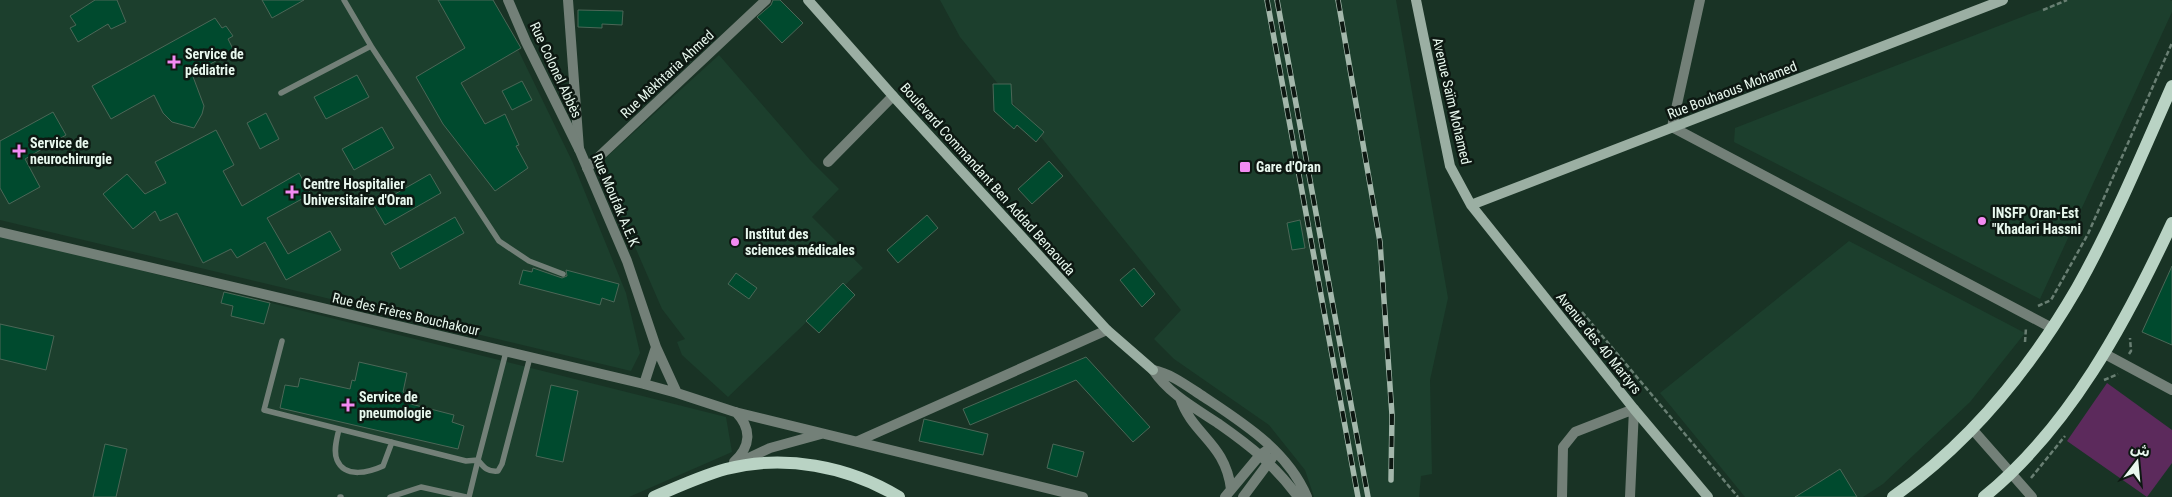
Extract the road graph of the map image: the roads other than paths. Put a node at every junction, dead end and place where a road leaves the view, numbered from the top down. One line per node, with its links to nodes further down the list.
1 (344, 0): 9 (lane)
2 (508, 0): 14 (street, Rue Colonel Abbès)
3 (568, 0): 14 (street, Rue Moufak A.E.K)
4 (766, 0): 16 (street, Rue Mèkhtaria Ahmed)
5 (808, 0): 12 (main road, Boulevard Commandant Ben Addad Benaouda)
6 (1416, 0): 17 (main road, Avenue Saïm Mohamed)
7 (1700, 0): 13 (street)
8 (2003, 0): 13 (main road, Rue Bouhaous Mohamed)
9 (371, 46): 11 (lane); 20 (lane)
10 (2172, 86): 21 (main road)
11 (281, 93)
12 (893, 96): 15 (street); 22 (main road, Boulevard Commandant Ben Addad Benaouda)
13 (1672, 127): 17 (main road, Rue Bouhaous Mohamed); 21 (street)
14 (580, 151): 16 (street, Rue Moufak A.E.K)
15 (828, 162)
16 (587, 168): 24 (street, Rue Moufak A.E.K)
17 (1471, 205): 33 (main road, Avenue des 40 Martyrs)
18 (2172, 223): 26 (main road)
19 (0, 232): 25 (street, Rue des Frères Bouchakour)
20 (563, 274)
21 (2052, 328): 36 (main road)
22 (1107, 330): 28 (main road, Boulevard Commandant Ben Addad Benaouda); 38 (street)
23 (282, 341): 35 (lane)
24 (656, 347): 29 (street); 31 (street, Rue Moufak A.E.K)
25 (506, 352): 27 (street, Rue des Frères Bouchakour); 42 (lane)
26 (2105, 354): 30 (street); 45 (main road)
27 (530, 357): 29 (street, Rue des Frères Bouchakour); 42 (lane)
28 (1153, 370): 32 (street, Boulevard Commandant Ben Addad Benaouda); 40 (street, Boulevard Commandant Ben Addad Benaouda)
29 (644, 384): 31 (street, Rue des Frères Bouchakour)
30 (2172, 390)
31 (677, 392): 34 (street, Rue des Frères Bouchakour)
32 (1180, 398): 41 (street, Boulevard Commandant Ben Addad Benaouda); 46 (street)
33 (1634, 409): 56 (street); 57 (street); 58 (main road, Avenue des 40 Martyrs)
34 (735, 412): 37 (street); 44 (street)
35 (339, 429): 39 (lane); 39 (lane)
36 (1973, 430): 45 (street); 59 (main road)
37 (825, 434): 38 (street); 44 (street)
38 (858, 441): 52 (street)
39 (392, 442): 42 (lane)
40 (1274, 449): 41 (street); 43 (street); 55 (street, Boulevard Commandant Ben Addad Benaouda)
41 (1260, 454): 43 (street, Boulevard Commandant Ben Addad Benaouda); 46 (street)
42 (478, 460): 49 (lane)
43 (1270, 463): 53 (street); 54 (street, Boulevard Commandant Ben Addad Benaouda)
44 (724, 470): 50 (main road); 51 (main road)
45 (2012, 474): 60 (main road); 61 (street)
46 (1228, 493)
47 (390, 497): 48 (lane)
48 (466, 497)
49 (469, 497)
50 (654, 497)
51 (900, 497)
52 (1083, 497)
53 (1243, 497)
54 (1298, 497)
55 (1307, 497)
56 (1562, 497)
57 (1630, 497)
58 (1708, 497)
59 (1893, 497)
60 (1984, 497)
61 (2032, 497)

